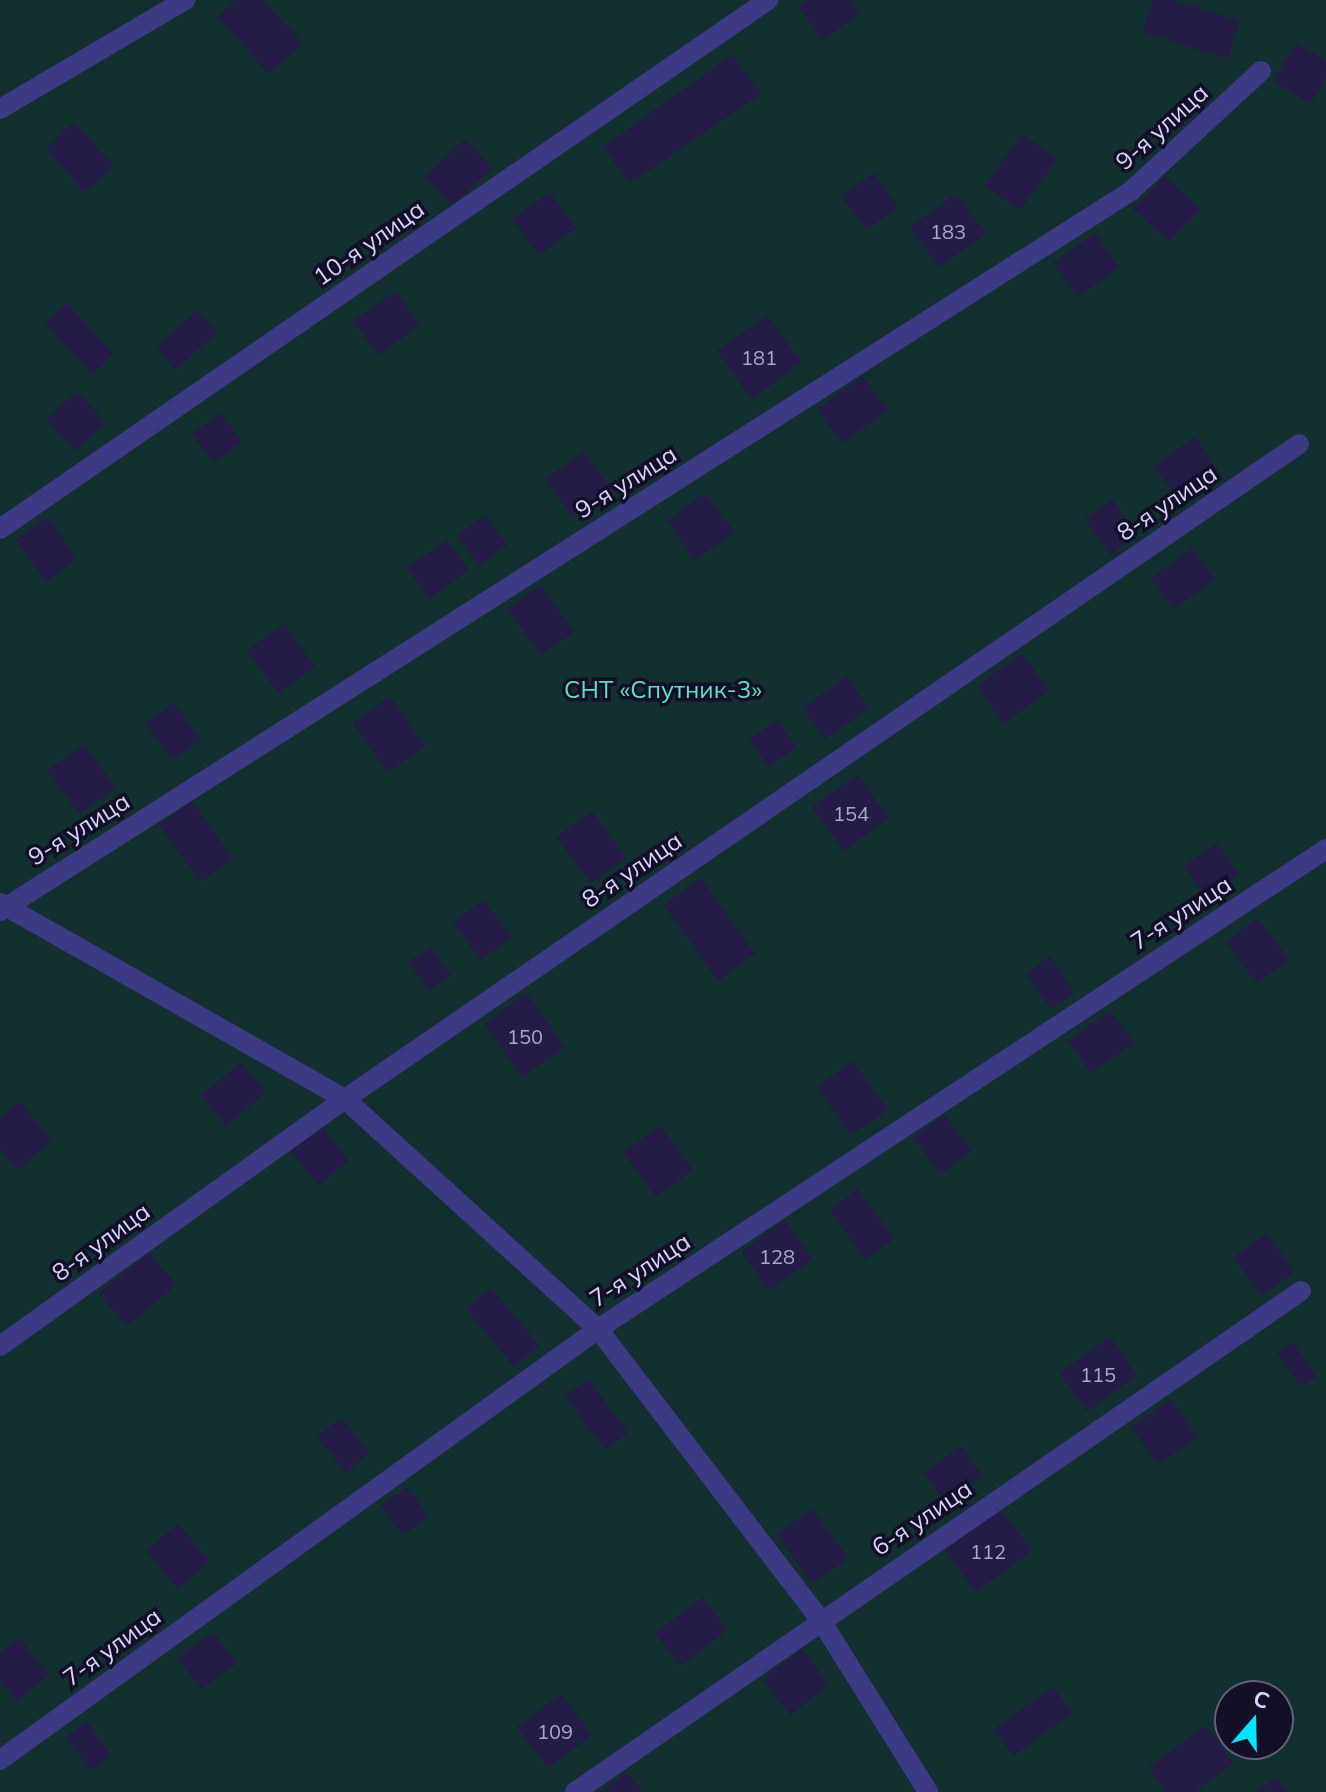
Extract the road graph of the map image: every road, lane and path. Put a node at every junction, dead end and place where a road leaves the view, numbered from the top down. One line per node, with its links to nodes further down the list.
1 (185, 0): 4 (street)
2 (768, 0): 6 (street, 10-я улица)
3 (1261, 71): 8 (street, 9-я улица)
4 (0, 109)
5 (1299, 444): 9 (street, 8-я улица)
6 (0, 529)
7 (1326, 849): 11 (street, 7-я улица)
8 (2, 907): 9 (street)
9 (345, 1099): 11 (street); 12 (street, 8-я улица)
10 (1301, 1291): 13 (street, 6-я улица)
11 (598, 1329): 13 (street); 14 (street, 7-я улица)
12 (0, 1346)
13 (820, 1619): 15 (street, 6-я улица); 16 (street)
14 (0, 1760)
15 (575, 1792)
16 (928, 1792)

